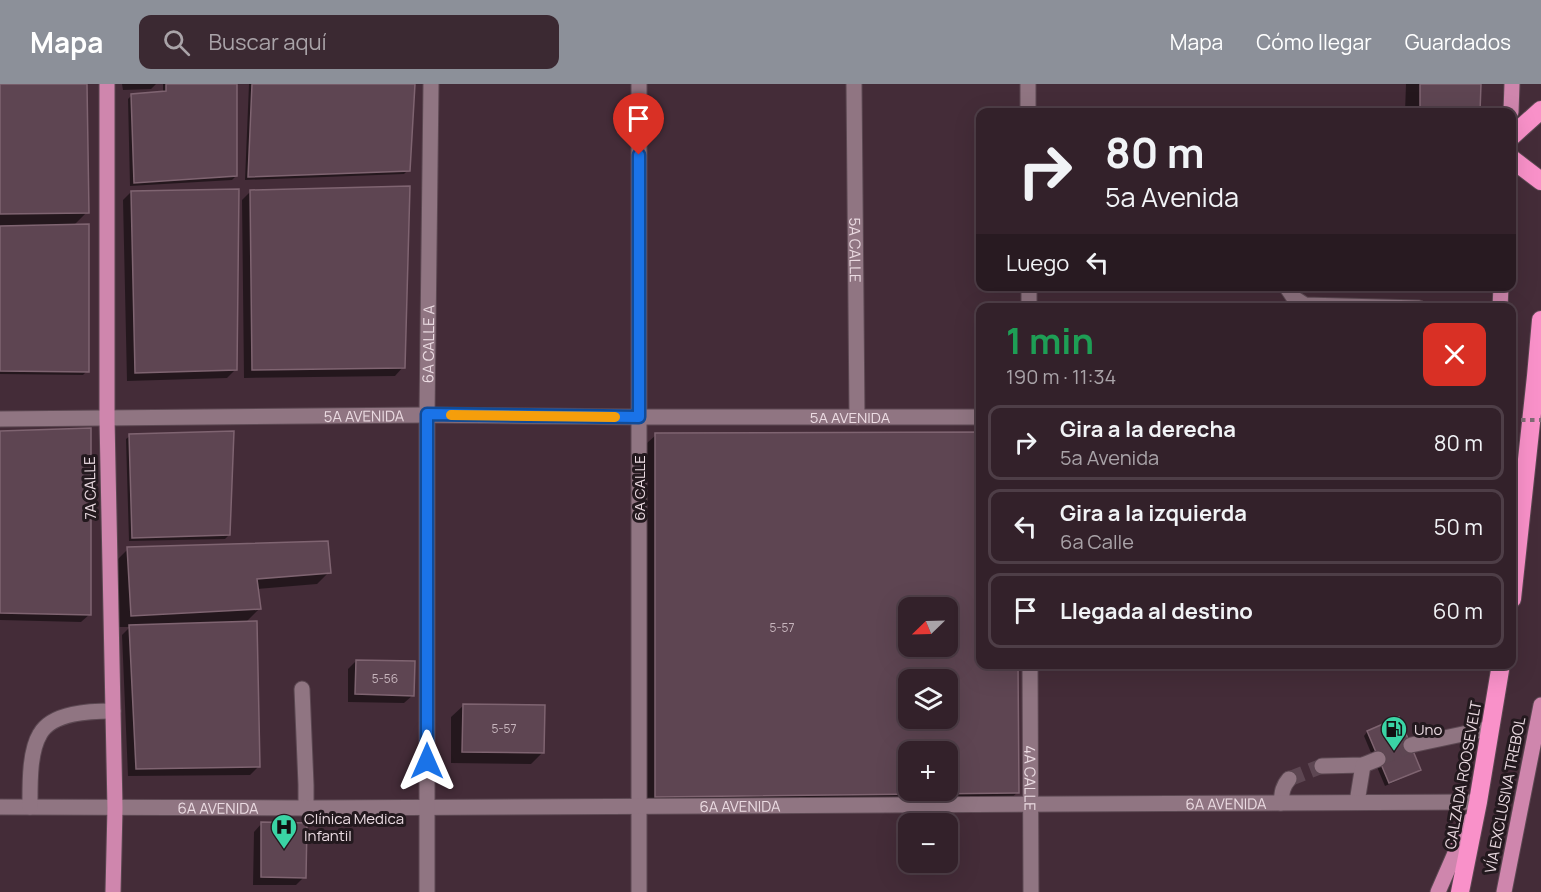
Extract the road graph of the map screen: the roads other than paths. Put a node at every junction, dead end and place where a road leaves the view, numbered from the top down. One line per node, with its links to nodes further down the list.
1 (106, 84): 21 (main road, 7A CALLE)
2 (431, 84): 16 (street, 6A CALLE A)
3 (639, 84): 17 (street, 6A CALLE)
4 (854, 84): 18 (street, 5A CALLE)
5 (1028, 84): 7 (street)
6 (1512, 84): 8 (main road)
7 (1028, 108)
8 (1511, 108)
9 (1541, 110): 10 (highway)
10 (1516, 132)
11 (1516, 162): 12 (highway)
12 (1541, 181)
13 (1289, 291): 14 (street)
14 (1302, 303)
15 (1541, 320): 22 (highway)
16 (427, 414): 17 (street, 5A AVENIDA); 21 (street, 5A AVENIDA); 41 (street, 6A CALLE A)
17 (639, 417): 18 (street, 5A AVENIDA); 38 (street, 6A CALLE)
18 (856, 417): 19 (street, 5A AVENIDA)
19 (976, 417)
20 (0, 418): 21 (street, 5A AVENIDA)
21 (107, 418): 27 (main road, 7A CALLE)
22 (1516, 561)
23 (1030, 669): 37 (street, 4A CALLE)
24 (1501, 669): 28 (highway, CALZADA ROOSEVELT)
25 (302, 689): 43 (street)
26 (1541, 705): 50 (main road, VÍA EXCLUSIVA TREBOL)
27 (112, 711): 40 (street); 42 (main road, 7A CALLE)
28 (1491, 728): 29 (street); 35 (highway, CALZADA ROOSEVELT)
29 (1411, 745)
30 (1378, 759): 31 (street)
31 (1363, 765): 32 (street); 34 (street)
32 (1322, 766)
33 (1289, 779): 36 (street)
34 (1356, 802): 35 (street, 6A AVENIDA); 36 (street, 6A AVENIDA)
35 (1478, 802): 48 (main road); 49 (highway, CALZADA ROOSEVELT)
36 (1281, 803): 37 (street, 6A AVENIDA)
37 (1030, 804): 38 (street, 6A AVENIDA); 47 (street, 4A CALLE)
38 (639, 806): 41 (street, 6A AVENIDA); 46 (street, 6A CALLE)
39 (0, 807): 40 (street, 6A AVENIDA)
40 (30, 807): 42 (street, 6A AVENIDA)
41 (427, 807): 43 (street, 6A AVENIDA); 45 (street, 6A CALLE A)
42 (115, 808): 43 (street, 6A AVENIDA); 44 (main road, 7A CALLE)
43 (306, 808)
44 (113, 892)
45 (427, 892)
46 (639, 892)
47 (1031, 892)
48 (1438, 892)
49 (1460, 892)
50 (1504, 892)

